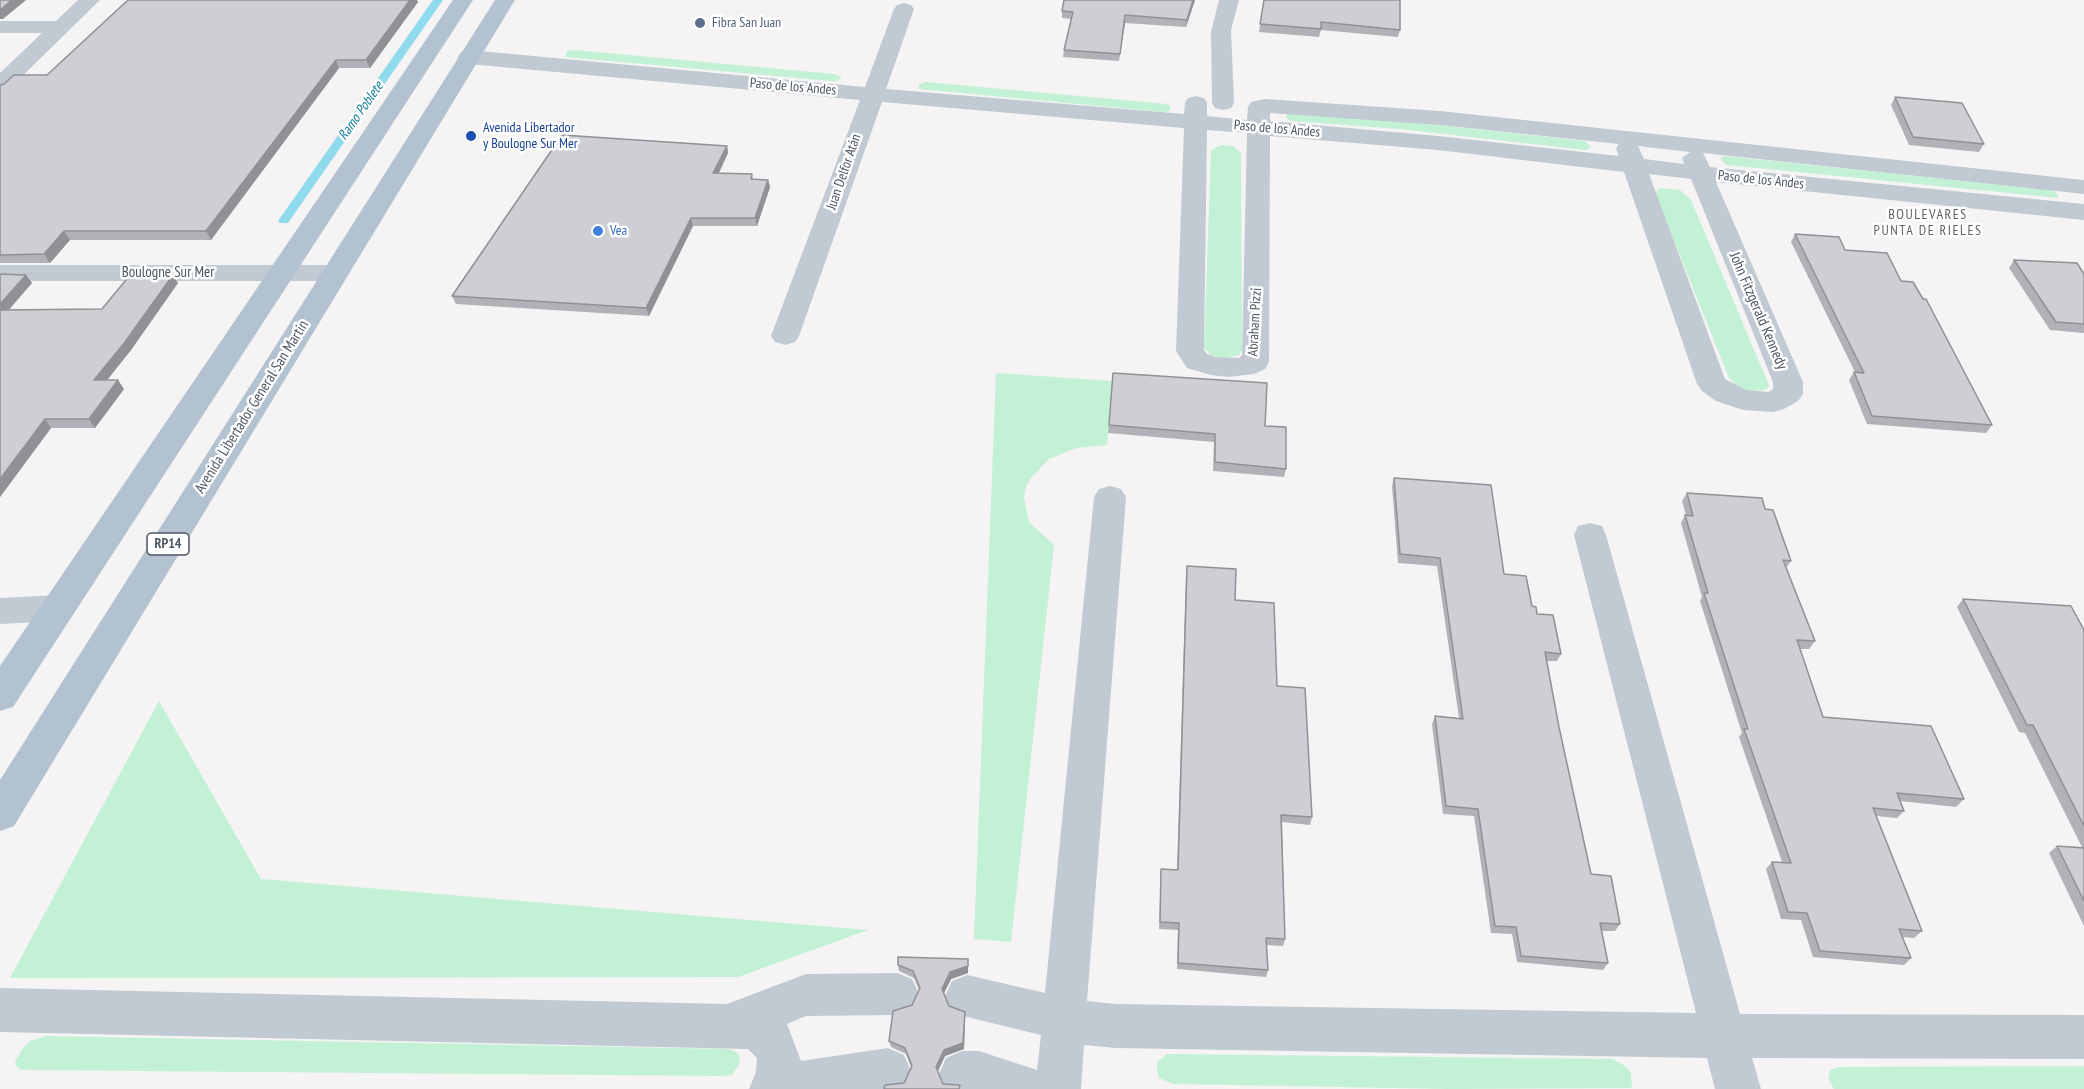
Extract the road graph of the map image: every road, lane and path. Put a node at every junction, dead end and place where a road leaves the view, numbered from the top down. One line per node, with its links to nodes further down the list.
1 (90, 0): 7 (street)
2 (463, 0): 24 (main road)
3 (504, 0): 9 (main road, Avenida Libertador General San Martín / RP14)
4 (1229, 0): 14 (street)
5 (906, 4): 10 (street, Juan Delfor Atán)
6 (0, 27): 7 (street)
7 (61, 27): 11 (street)
8 (635, 51): 10 (street, Paso de los Andes)
9 (469, 57): 10 (street, Paso de los Andes); 25 (main road, Avenida Libertador General San Martín / RP14)
10 (875, 84): 12 (street, Paso de los Andes); 15 (street, Paso de los Andes); 26 (street, Juan Delfor Atán)
11 (0, 85)
12 (1020, 85)
13 (1043, 87): 15 (street, Paso de los Andes)
14 (1223, 103): 15 (street, Paso de los Andes); 16 (street, Paso de los Andes)
15 (1197, 112): 16 (street, Paso de los Andes); 16 (street, Abraham Pizzi)
16 (1258, 117): 17 (street, Paso de los Andes); 19 (street, Paso de los Andes)
17 (1624, 138): 18 (street, Paso de los Andes); 19 (street, John Fitzgerald Kennedy)
18 (1689, 145): 20 (street, John Fitzgerald Kennedy); 21 (street, Paso de los Andes)
19 (1634, 166): 20 (street, Paso de los Andes); 20 (street, John Fitzgerald Kennedy)
20 (1700, 174): 22 (street, Paso de los Andes)
21 (2084, 187)
22 (2084, 213)
23 (0, 273): 24 (street, Boulogne Sur Mer)
24 (280, 273): 25 (street, Boulogne Sur Mer); 29 (main road)
25 (336, 273): 32 (main road, Avenida Libertador General San Martín / RP14)
26 (785, 336)
27 (1110, 497): 36 (street)
28 (1590, 535): 38 (street)
29 (58, 608): 30 (street); 31 (main road)
30 (0, 611)
31 (0, 696)
32 (0, 814)
33 (897, 994): 37 (street)
34 (967, 996): 36 (street)
35 (0, 1010): 37 (street)
36 (1064, 1021): 38 (street); 45 (street)
37 (730, 1025): 42 (street)
38 (1724, 1035): 39 (street); 46 (street)
39 (2084, 1037)
40 (888, 1071): 43 (street)
41 (962, 1074): 44 (street)
42 (772, 1089)
43 (790, 1089)
44 (1029, 1089)
45 (1058, 1089)
46 (1738, 1089)

